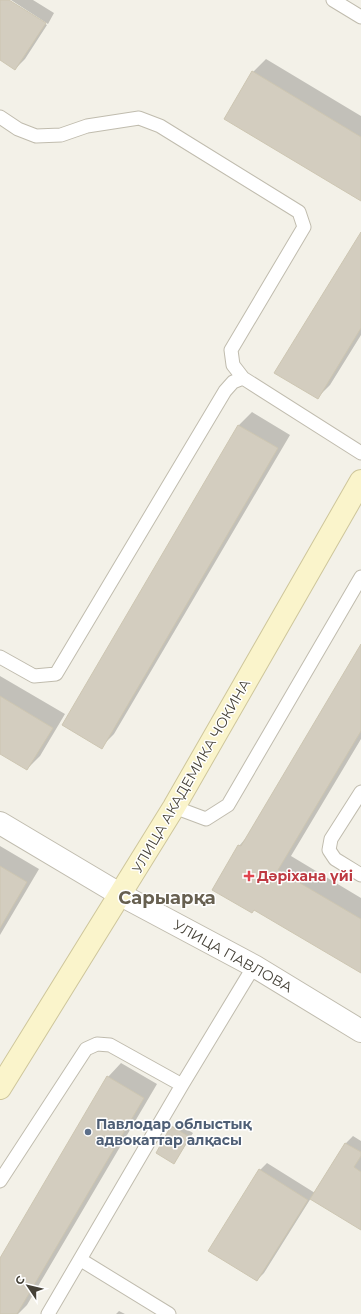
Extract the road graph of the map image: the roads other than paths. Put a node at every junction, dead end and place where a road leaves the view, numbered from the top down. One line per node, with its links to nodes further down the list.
1 (333, 0): 2 (lane)
2 (361, 18)
3 (0, 117): 4 (lane)
4 (243, 378): 5 (lane); 8 (lane)
5 (361, 453)
6 (361, 481): 10 (main road, УЛИЦА АКАДЕМИКА ЧОКИНА)
7 (361, 577): 10 (lane)
8 (0, 657)
9 (361, 792): 12 (lane)
10 (174, 807): 13 (main road, УЛИЦА АКАДЕМИКА ЧОКИНА)
11 (0, 823): 13 (street, УЛИЦА ПАВЛОВА)
12 (361, 875)
13 (121, 896): 14 (street, УЛИЦА ПАВЛОВА); 17 (main road, УЛИЦА АКАДЕМИКА ЧОКИНА)
14 (254, 966): 15 (street, УЛИЦА ПАВЛОВА); 16 (lane)
15 (361, 1031)
16 (182, 1085): 18 (lane); 19 (lane)
17 (0, 1088)
18 (0, 1181)
19 (81, 1260): 20 (lane); 21 (lane)
20 (48, 1314)
21 (169, 1314)

